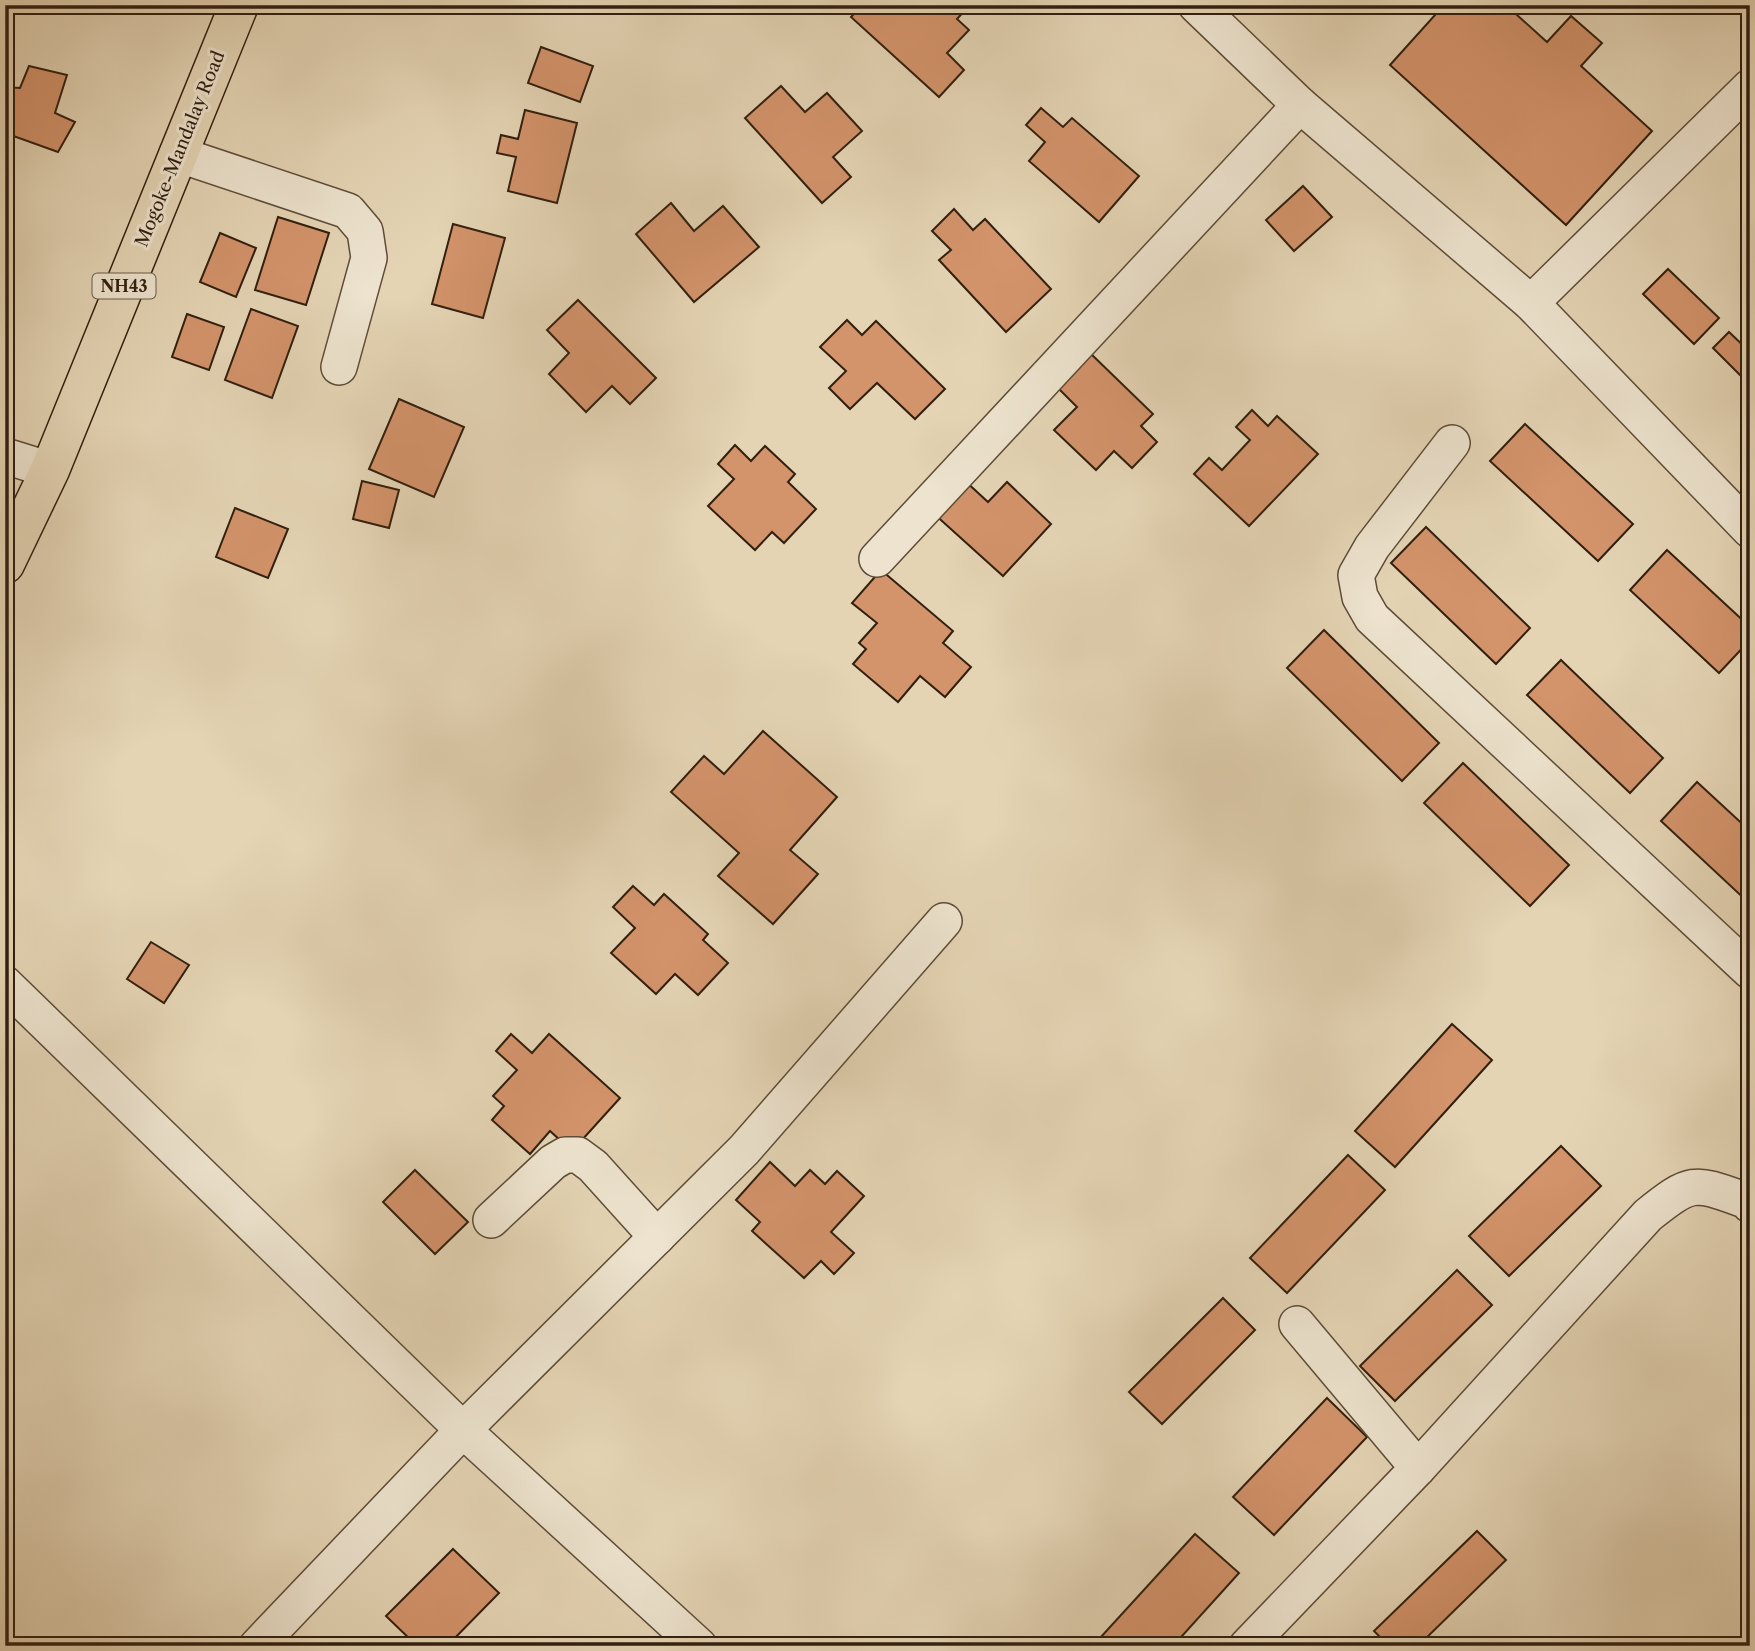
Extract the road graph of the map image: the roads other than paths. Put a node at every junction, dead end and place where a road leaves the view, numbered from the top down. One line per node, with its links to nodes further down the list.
1 (239, 5): 5 (highway, Mogoke-Mandalay Road / NH43)
2 (1196, 5): 4 (street)
3 (1750, 87): 6 (street)
4 (1300, 105): 6 (street); 12 (street)
5 (177, 154): 7 (street); 10 (highway, Mogoke-Mandalay Road / NH43)
6 (1531, 303): 11 (street)
7 (339, 367)
8 (1452, 443): 15 (street)
9 (5, 456): 10 (street)
10 (50, 470): 13 (highway, Mogoke-Mandalay Road / NH43)
11 (1750, 530)
12 (877, 559)
13 (5, 564)
14 (944, 921): 19 (street)
15 (1750, 971)
16 (5, 984): 21 (street)
17 (1750, 1205): 22 (street)
18 (491, 1220): 19 (street)
19 (657, 1237): 21 (street)
20 (1297, 1324): 22 (street)
21 (463, 1430): 23 (street); 24 (street)
22 (1418, 1468): 25 (street)
23 (257, 1646)
24 (699, 1646)
25 (1247, 1646)

